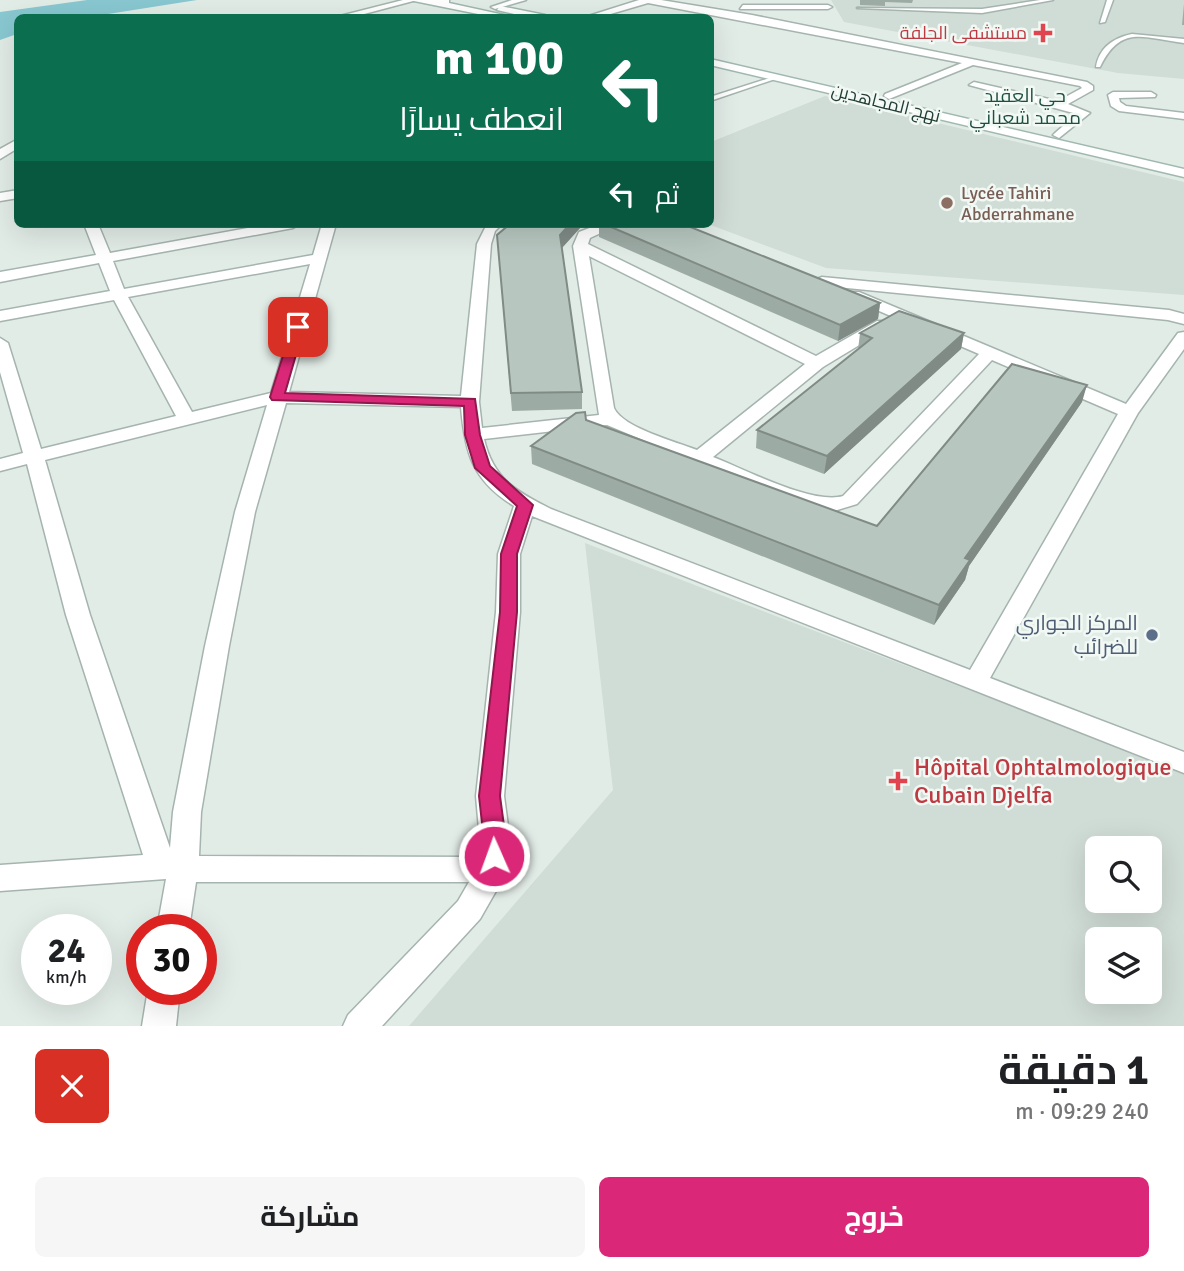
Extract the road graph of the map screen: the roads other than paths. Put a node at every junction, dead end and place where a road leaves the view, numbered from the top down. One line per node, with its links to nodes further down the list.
1 (413, 0): 8 (street); 14 (street)
2 (455, 0): 8 (street)
3 (469, 0): 10 (street)
4 (522, 0): 10 (street)
5 (647, 0): 13 (street); 17 (street)
6 (1050, 0): 12 (lane)
7 (1110, 0): 19 (lane)
8 (432, 2): 15 (street)
9 (747, 3): 11 (street); 13 (street); 18 (street)
10 (495, 6): 16 (street)
11 (828, 7)
12 (860, 8)
13 (687, 12): 18 (street)
14 (353, 14)
15 (494, 14)
16 (528, 14)
17 (600, 14)
18 (752, 18): 22 (street)
19 (1102, 22)
20 (1184, 41): 24 (lane)
21 (714, 55): 28 (street, نهج المجاهدين)
22 (974, 61): 25 (street); 28 (street)
23 (714, 63): 26 (street, نهج المجاهدين)
24 (1098, 66)
25 (1012, 69): 30 (street); 30 (street)
26 (778, 77): 29 (lane); 34 (street, نهج المجاهدين)
27 (1151, 95): 31 (street)
28 (889, 96): 32 (street, نهج المجاهدين)
29 (714, 98)
30 (1059, 105): 32 (street)
31 (1184, 116)
32 (1059, 135): 33 (street, نهج المجاهدين)
33 (1184, 163)
34 (1184, 173)
35 (93, 228): 43 (street)
36 (251, 228): 40 (street)
37 (328, 228): 42 (street)
38 (488, 228): 54 (street)
39 (602, 228): 41 (street)
40 (220, 231): 43 (street)
41 (580, 246): 52 (street); 56 (street)
42 (319, 258): 45 (street); 53 (street)
43 (106, 259): 44 (street); 45 (street)
44 (0, 277)
45 (119, 295): 47 (street); 57 (street)
46 (900, 315): 48 (street); 51 (street); 52 (street)
47 (0, 316)
48 (1184, 319)
49 (1184, 337): 55 (street)
50 (0, 343): 59 (street)
51 (990, 352): 55 (street); 60 (street)
52 (817, 363): 60 (street)
53 (276, 397): 54 (street); 57 (street); 65 (street)
54 (470, 402): 58 (street)
55 (1129, 412): 63 (street)
56 (610, 419): 58 (street); 60 (street)
57 (187, 420): 59 (street)
58 (472, 435): 62 (street)
59 (34, 457): 61 (street); 65 (street)
60 (701, 457)
61 (0, 465)
62 (526, 505): 63 (street); 66 (street)
63 (975, 683): 64 (street)
64 (1184, 763)
65 (172, 868): 66 (street); 67 (street); 68 (street)
66 (493, 870): 71 (street)
67 (0, 878)
68 (173, 914)
69 (162, 1005): 70 (street)
70 (159, 1026)
71 (360, 1026)

